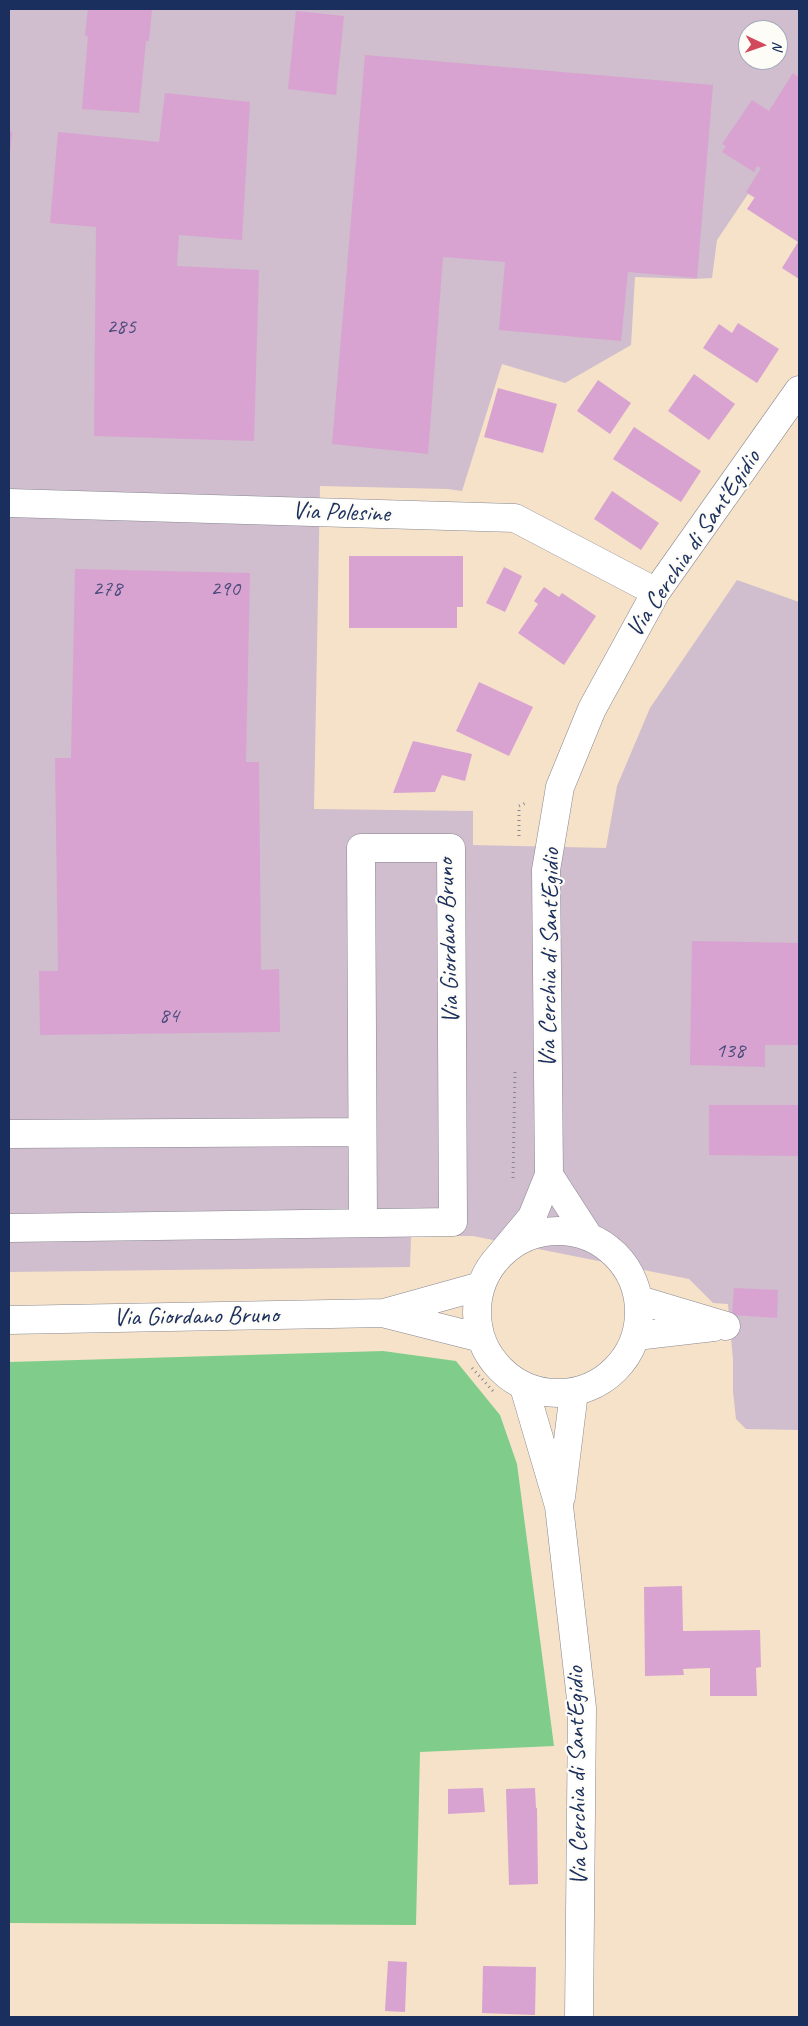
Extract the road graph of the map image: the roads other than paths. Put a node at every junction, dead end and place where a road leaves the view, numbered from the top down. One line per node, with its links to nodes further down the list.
1 (799, 390): 3 (street, Via Cerchia di Sant'Egidio)
2 (9, 503): 3 (street, Via Polesine)
3 (656, 592): 6 (street, Via Cerchia di Sant'Egidio)
4 (362, 1132): 5 (street); 7 (street, Via Giordano Bruno); 7 (street, Via Giordano Bruno)
5 (9, 1134)
6 (548, 1175): 9 (street); 10 (street, Via Cerchia di Sant'Egidio)
7 (363, 1223): 8 (street, Via Giordano Bruno)
8 (9, 1228)
9 (589, 1237): 10 (street); 12 (street)
10 (496, 1260): 11 (street)
11 (481, 1286): 13 (street, Via Giordano Bruno); 16 (street)
12 (639, 1300): 15 (street); 15 (street)
13 (384, 1313): 14 (street, Via Giordano Bruno); 16 (street, Via Giordano Bruno)
14 (9, 1320)
15 (636, 1336): 18 (street)
16 (481, 1338): 17 (street)
17 (524, 1387): 18 (street); 19 (street, Via Cerchia di Sant'Egidio)
18 (574, 1392): 19 (street, Via Cerchia di Sant'Egidio)
19 (559, 1506): 20 (street, Via Cerchia di Sant'Egidio)
20 (579, 2017)

